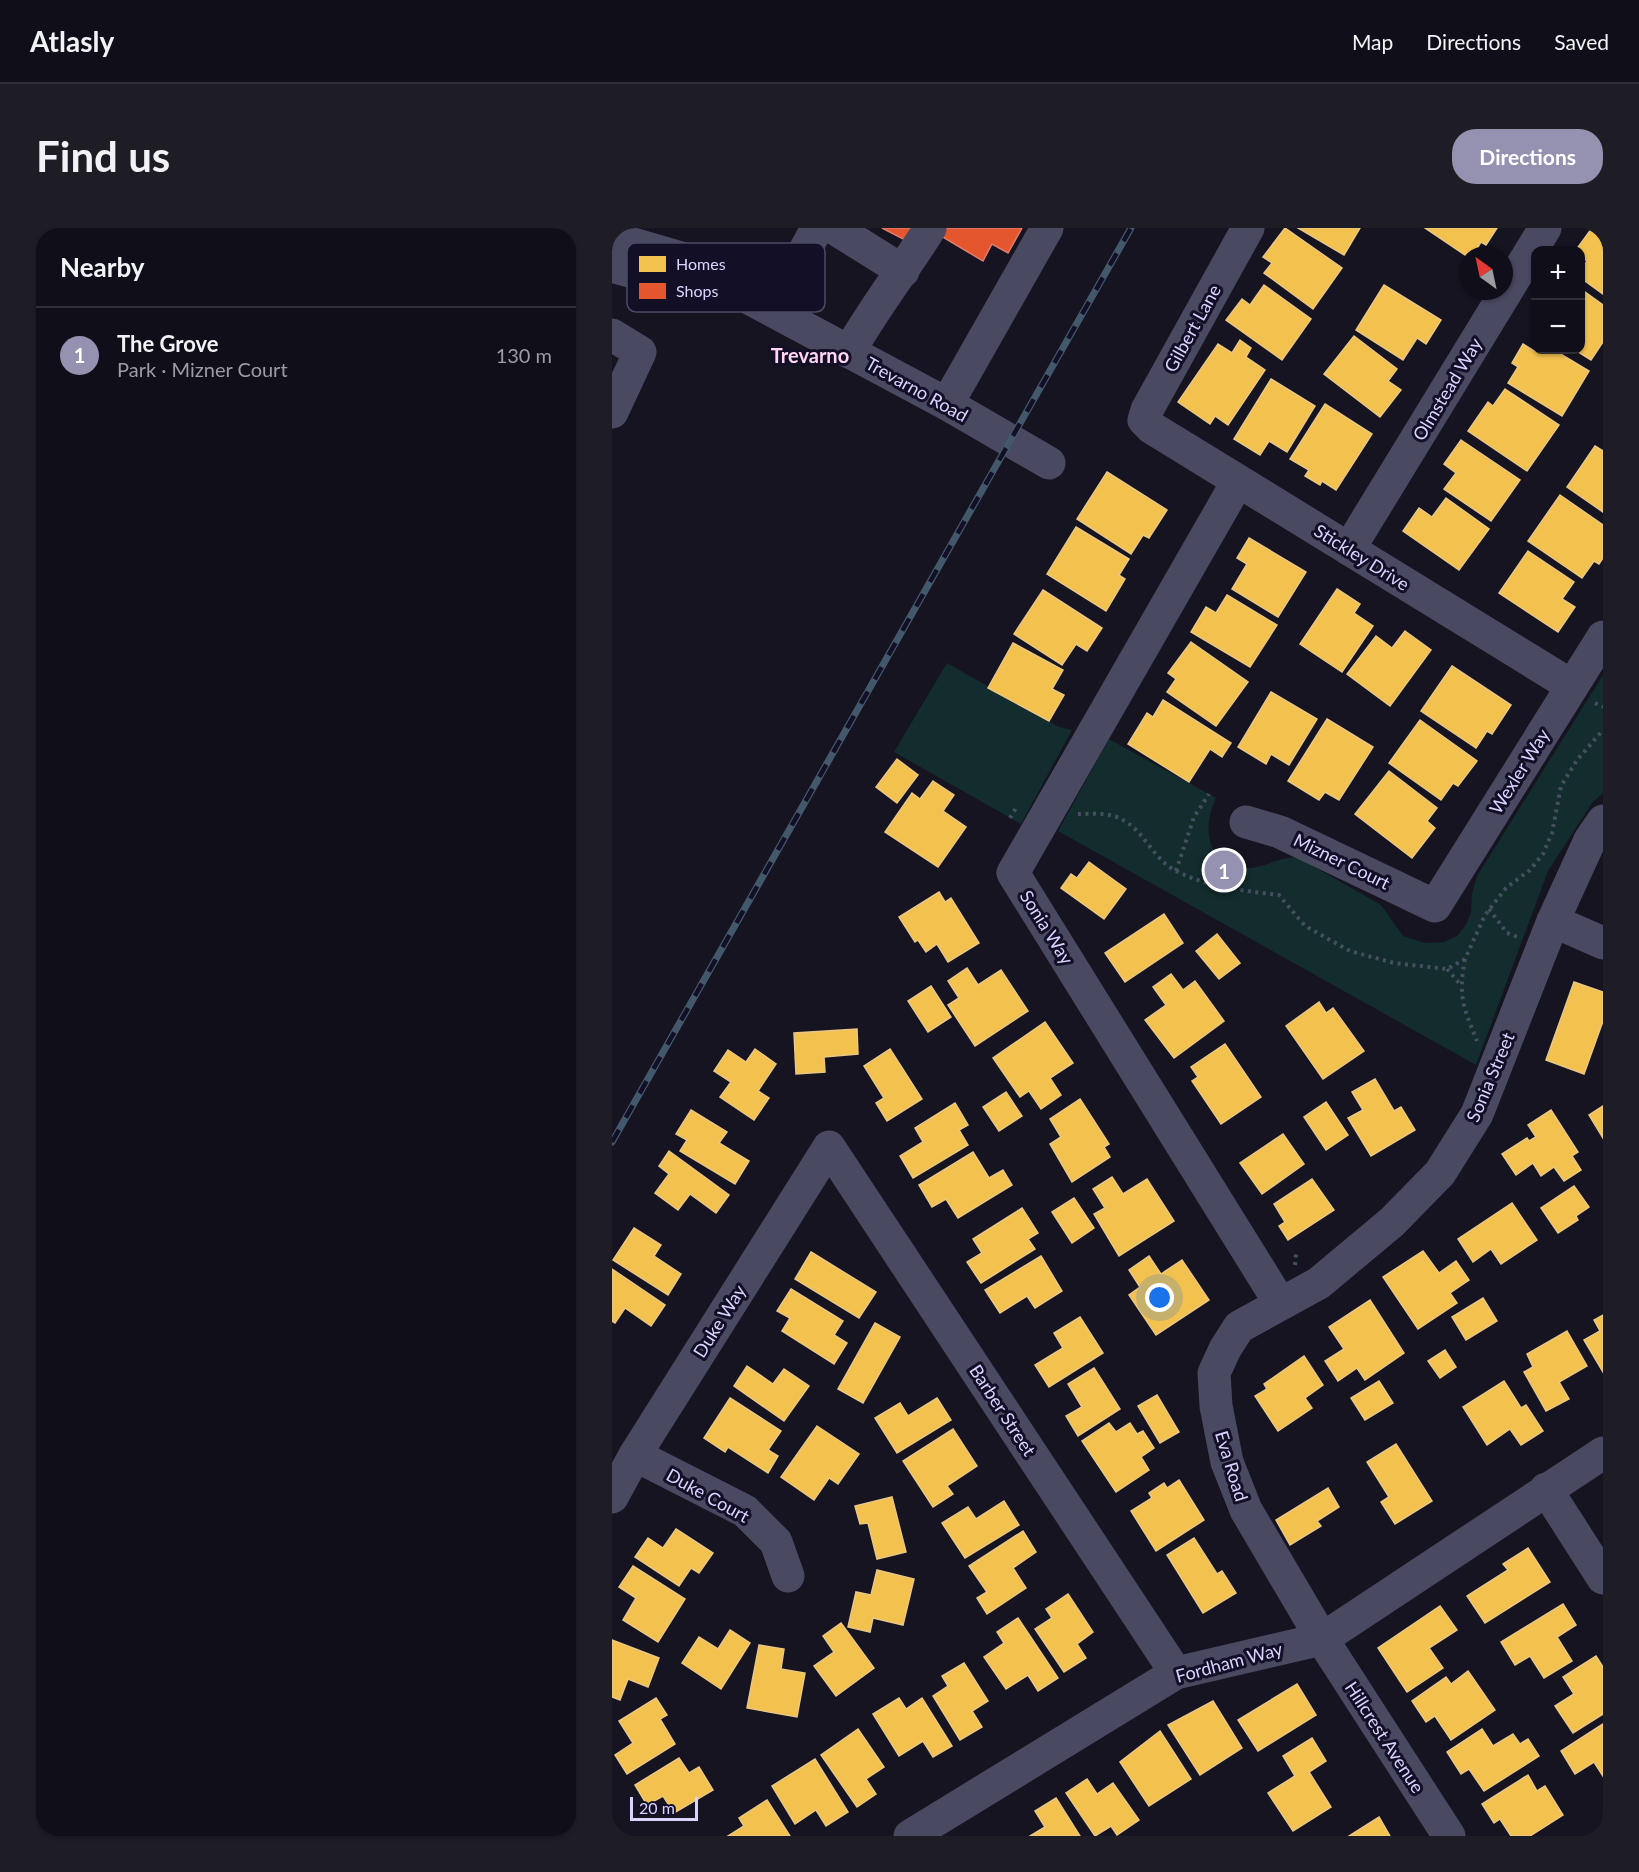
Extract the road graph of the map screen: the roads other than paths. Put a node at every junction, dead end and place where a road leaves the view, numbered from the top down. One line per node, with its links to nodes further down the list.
1 (817, 228): 7 (street)
2 (834, 228): 8 (street)
3 (930, 228): 8 (street)
4 (1047, 228): 12 (street)
5 (1248, 228): 14 (street, Gilbert Lane)
6 (1545, 228): 17 (street, Olmstead Way)
7 (809, 243)
8 (903, 271): 11 (street)
9 (776, 312): 11 (street, Trevarno Road)
10 (612, 335): 13 (street)
11 (849, 352): 12 (street, Trevarno Road)
12 (947, 404): 15 (street, Trevarno Road)
13 (612, 412)
14 (1152, 428): 16 (street, Stickley Drive)
15 (1048, 463)
16 (1238, 481): 17 (street, Stickley Drive); 26 (street, Sonia Way)
17 (1349, 549): 19 (street, Stickley Drive)
18 (1603, 637): 19 (street, Wexler Way)
19 (1572, 686): 22 (street, Wexler Way)
20 (1603, 821): 23 (street, Sonia Street)
21 (1246, 822): 22 (street, Mizner Court)
22 (1435, 906)
23 (1548, 934): 24 (street); 26 (street, Sonia Street)
24 (1603, 943)
25 (829, 1147): 28 (street, Duke Way); 34 (street, Barber Street)
26 (1281, 1303): 33 (street, Eva Road)
27 (1603, 1453): 29 (street, Fordham Way)
28 (635, 1455): 30 (street, Duke Way); 31 (street, Duke Court)
29 (1546, 1490): 32 (street); 33 (street, Fordham Way)
30 (612, 1497)
31 (788, 1576)
32 (1603, 1578)
33 (1322, 1639): 34 (street, Fordham Way); 36 (street, Hillcrest Avenue)
34 (1176, 1673): 35 (street, Fordham Way)
35 (910, 1836)
36 (1449, 1836)

